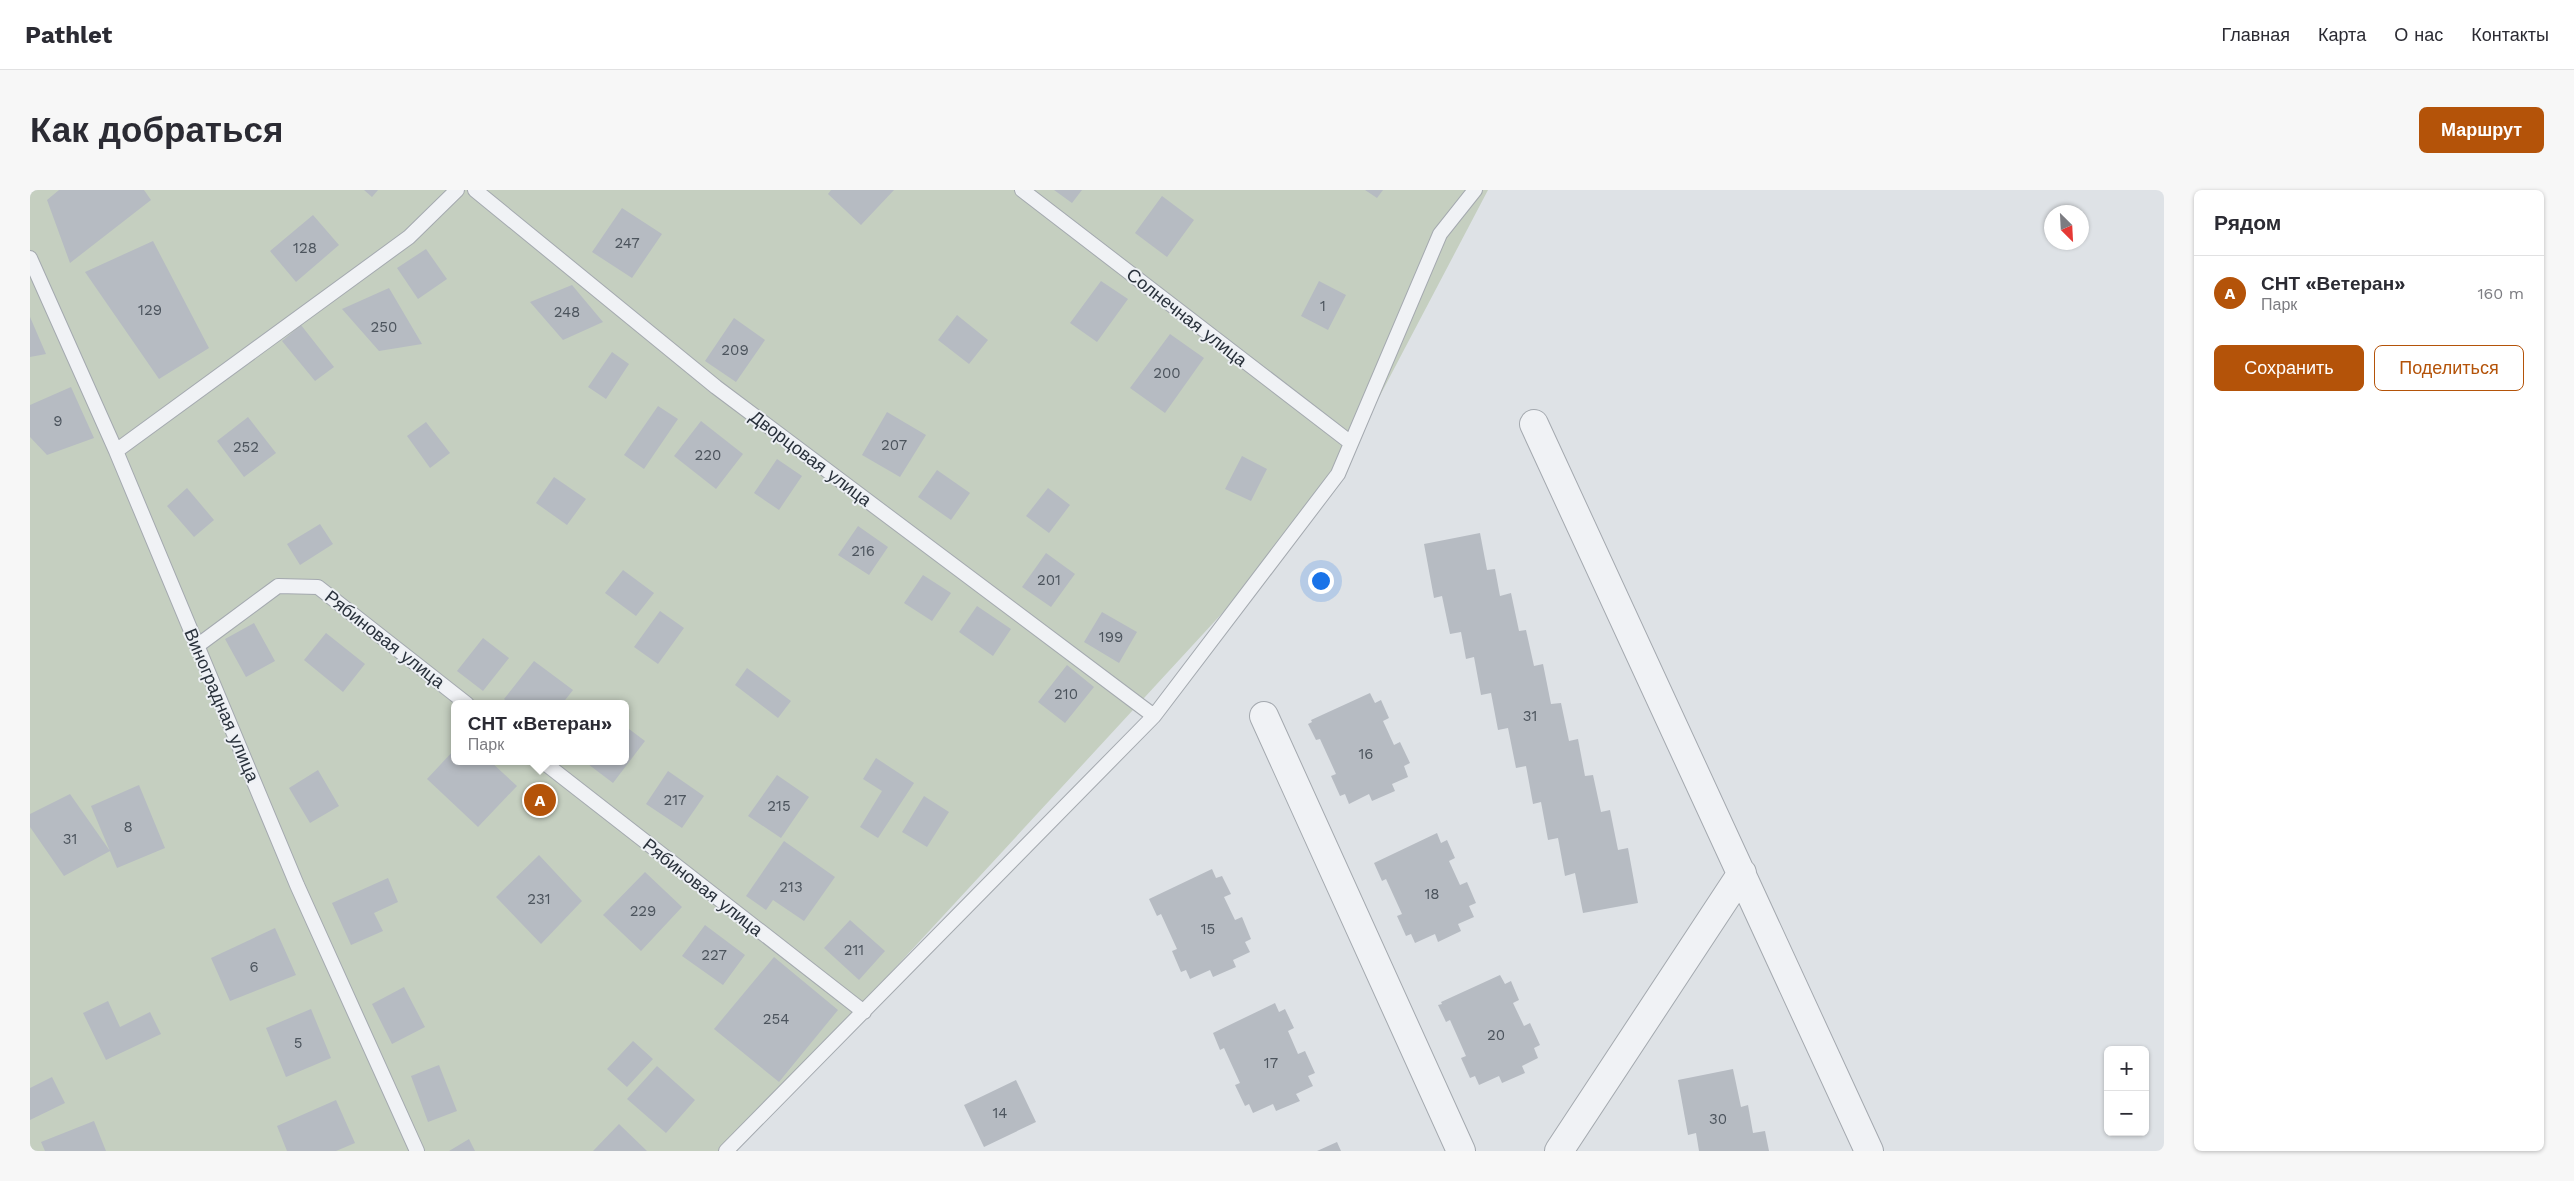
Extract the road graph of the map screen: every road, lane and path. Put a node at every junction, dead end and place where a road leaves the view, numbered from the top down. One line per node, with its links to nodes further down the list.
1 (457, 190): 8 (lane)
2 (475, 190): 11 (lane, Дворцовая улица)
3 (1022, 190): 7 (lane, Солнечная улица)
4 (1475, 190): 7 (lane)
5 (30, 258): 8 (lane, Виноградная улица)
6 (1534, 424): 14 (street)
7 (1351, 443): 11 (lane)
8 (116, 451): 9 (lane, Виноградная улица)
9 (198, 646): 10 (lane, Рябиновая улица); 16 (lane, Виноградная улица)
10 (463, 700)
11 (1154, 716): 15 (lane)
12 (1264, 716): 18 (street)
13 (547, 765): 15 (lane, Рябиновая улица)
14 (1742, 873): 19 (street); 20 (street)
15 (864, 1012): 17 (lane)
16 (417, 1151)
17 (726, 1151)
18 (1461, 1151)
19 (1559, 1151)
20 (1869, 1151)

